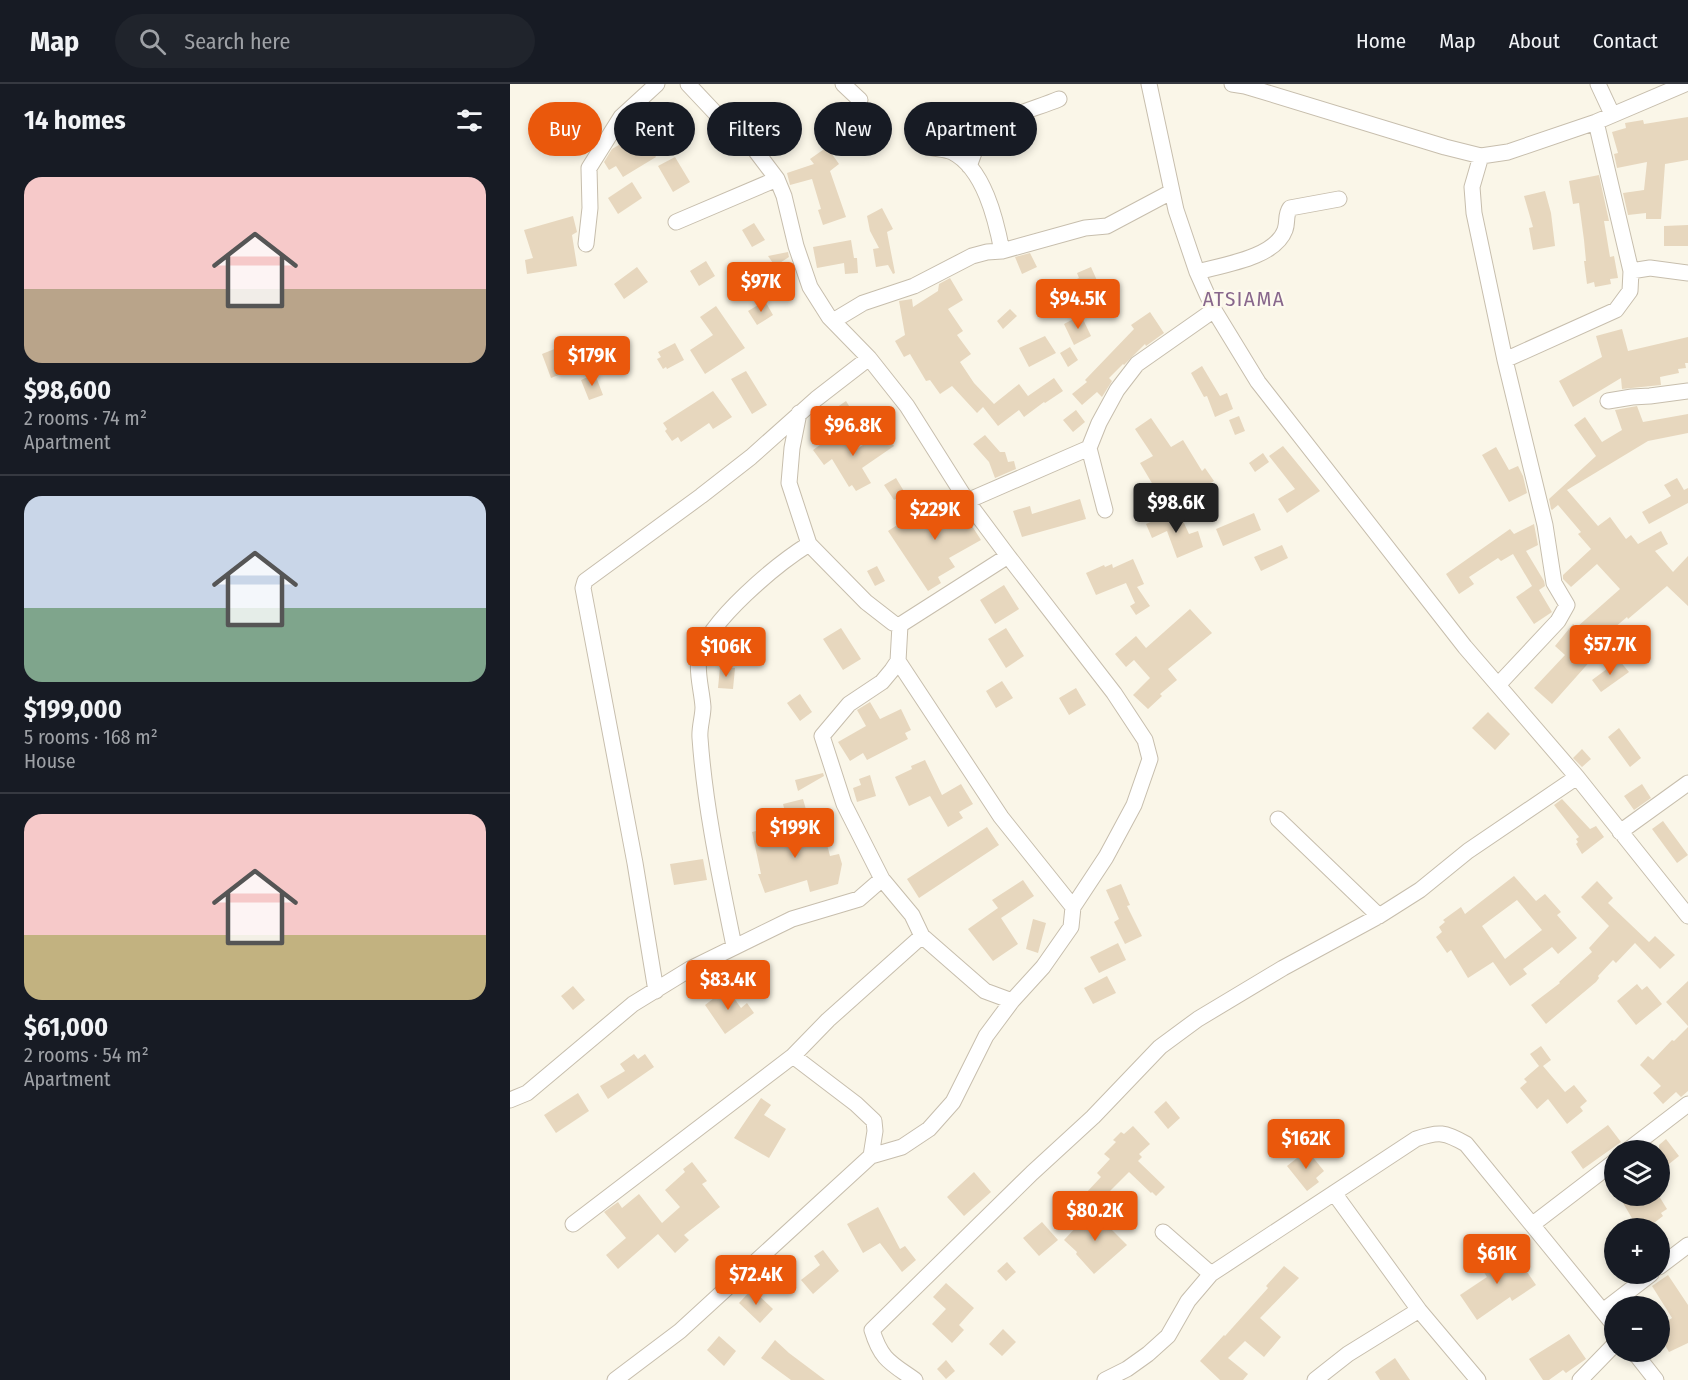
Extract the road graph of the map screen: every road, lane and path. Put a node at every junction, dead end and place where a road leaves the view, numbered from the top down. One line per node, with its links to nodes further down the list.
1 (657, 84): 19 (street)
2 (688, 84): 15 (street)
3 (843, 84): 9 (street)
4 (1149, 84): 16 (street)
5 (1232, 84): 13 (street)
6 (1598, 84): 10 (street)
7 (1685, 84): 10 (street)
8 (1059, 99): 14 (street)
9 (860, 100)
10 (1612, 114): 11 (street)
11 (1596, 122): 13 (street); 21 (street)
12 (958, 156): 14 (street)
13 (1481, 156): 27 (street)
14 (969, 166): 20 (street)
15 (777, 179): 18 (street); 25 (street)
16 (1171, 192): 20 (street); 22 (street)
17 (1339, 199): 22 (street)
18 (676, 222)
19 (586, 244)
20 (1002, 251): 25 (street)
21 (1631, 271): 23 (street); 27 (street)
22 (1197, 272): 24 (street)
23 (1688, 273)
24 (1214, 310): 31 (street); 38 (street)
25 (833, 321): 26 (street)
26 (869, 358): 30 (street); 32 (street)
27 (1505, 360): 38 (street)
28 (1688, 391): 29 (street)
29 (1608, 401)
30 (799, 413): 34 (street); 49 (street)
31 (1089, 448): 32 (street); 33 (street)
32 (967, 501): 35 (street)
33 (1105, 510)
34 (809, 544): 36 (street); 48 (street)
35 (1008, 556): 36 (street); 44 (street)
36 (900, 625): 37 (street)
37 (898, 661): 43 (street); 44 (street)
38 (1498, 685): 39 (street)
39 (1577, 777): 42 (street); 45 (street)
40 (1688, 783): 42 (street)
41 (1278, 819): 45 (street)
42 (1620, 832): 46 (street)
43 (882, 879): 47 (street); 48 (street)
44 (1073, 907): 50 (street)
45 (1379, 916): 71 (street)
46 (1688, 916)
47 (922, 936): 50 (street); 51 (street)
48 (734, 946): 49 (street)
49 (656, 991): 52 (street)
50 (1011, 1001): 55 (street)
51 (793, 1056): 55 (street); 58 (street)
52 (510, 1100)
53 (1688, 1104): 54 (street)
54 (1641, 1140)
55 (871, 1156): 70 (street)
56 (1604, 1170): 59 (street)
57 (1334, 1193): 59 (street); 63 (street); 66 (street)
58 (573, 1224)
59 (1533, 1224): 67 (street)
60 (1163, 1232): 63 (street)
61 (1688, 1245): 62 (street)
62 (1670, 1259)
63 (1211, 1274): 72 (street)
64 (1638, 1284): 65 (street)
65 (1623, 1296)
66 (1419, 1310): 73 (street); 74 (street)
67 (1604, 1311)
68 (1604, 1355): 75 (street)
69 (1642, 1362): 76 (street)
70 (615, 1380)
71 (915, 1380)
72 (1105, 1380)
73 (1315, 1380)
74 (1478, 1380)
75 (1580, 1380)
76 (1656, 1380)

